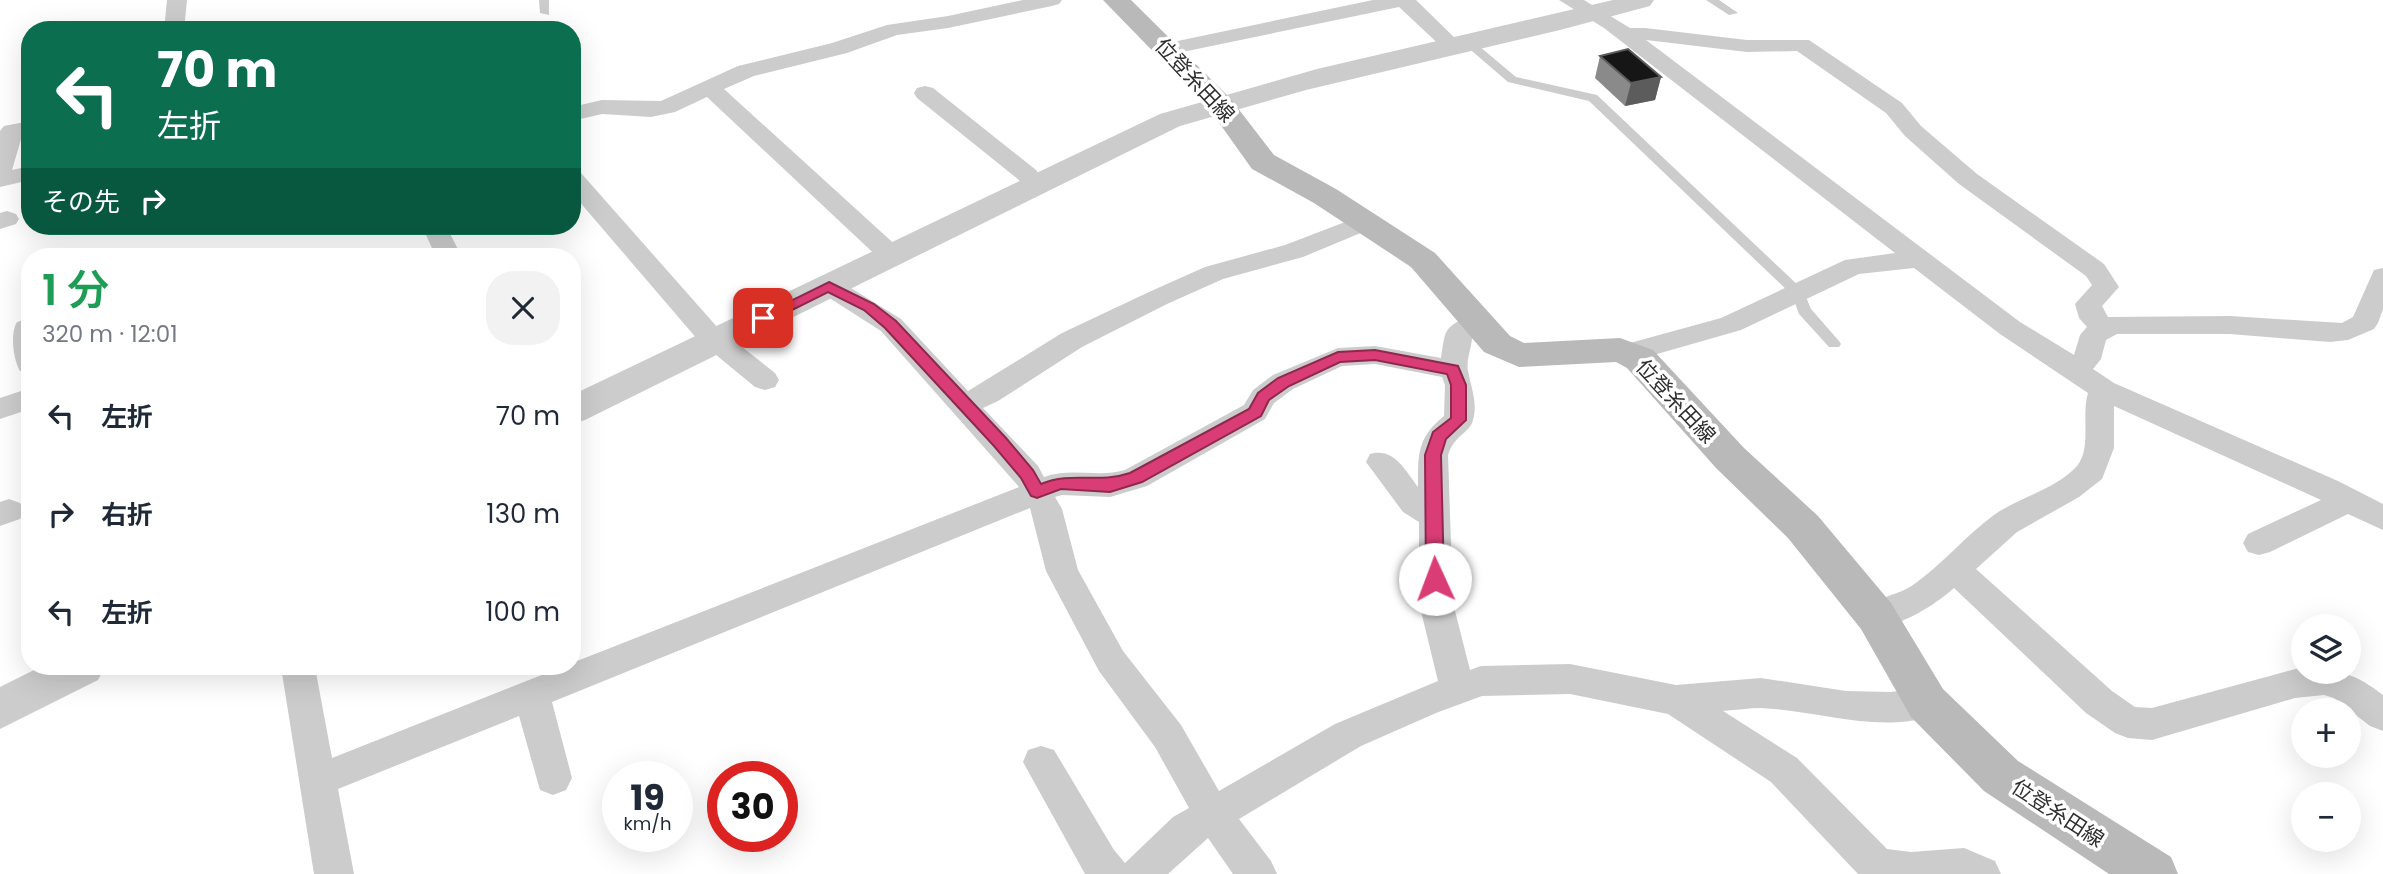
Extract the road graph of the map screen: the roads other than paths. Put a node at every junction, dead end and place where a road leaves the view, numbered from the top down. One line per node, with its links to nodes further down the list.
1 (177, 0): 13 (street)
2 (544, 0): 10 (lane)
3 (1052, 0): 17 (street)
4 (1116, 0): 16 (main road, 位登糸田線)
5 (1317, 0): 12 (street)
6 (1403, 0): 12 (street); 15 (street)
7 (1641, 0): 9 (street)
8 (1711, 0): 11 (lane)
9 (1582, 8): 14 (street); 15 (street)
10 (545, 13)
11 (1733, 13)
12 (1332, 15): 16 (street)
13 (175, 21)
14 (1625, 35): 30 (street); 35 (street)
15 (1461, 45): 19 (street); 33 (lane)
16 (1168, 49): 19 (main road, 位登糸田線)
17 (710, 88): 20 (street); 29 (street)
18 (925, 93): 26 (street)
19 (1220, 104): 26 (street); 28 (main road, 位登糸田線)
20 (581, 112)
21 (21, 130): 23 (street)
22 (999, 137): 26 (street)
23 (0, 171)
24 (21, 175): 25 (street)
25 (0, 180)
26 (1044, 181): 29 (street)
27 (581, 188): 36 (street)
28 (1366, 222): 34 (main road, 位登糸田線); 44 (street)
29 (892, 256): 32 (street)
30 (1920, 258): 33 (street); 40 (street)
31 (2383, 276): 35 (street)
32 (829, 286): 36 (street); 44 (street)
33 (1798, 293): 37 (lane); 38 (street)
34 (1479, 323): 38 (main road, 位登糸田線); 39 (street)
35 (2105, 329): 40 (street)
36 (719, 340): 41 (street); 45 (street)
37 (1834, 344)
38 (1629, 353): 54 (main road, 位登糸田線)
39 (1453, 370): 48 (street); 50 (street)
40 (2073, 371): 42 (street)
41 (765, 380)
42 (2104, 390): 49 (street); 53 (street)
43 (21, 401): 46 (street)
44 (965, 404): 48 (street)
45 (581, 407)
46 (0, 409)
47 (1381, 462): 50 (street)
48 (1037, 492): 58 (street); 66 (street)
49 (2348, 500): 51 (street); 52 (street)
50 (1433, 516): 57 (street)
51 (2383, 518)
52 (2259, 543)
53 (1954, 569): 54 (street); 62 (street)
54 (1876, 616): 60 (main road, 位登糸田線)
55 (66, 675): 61 (street)
56 (299, 675): 65 (street)
57 (1458, 690): 59 (street); 66 (street)
58 (532, 695): 64 (street); 65 (street)
59 (1676, 699): 60 (street); 71 (street)
60 (1927, 703): 72 (main road, 位登糸田線)
61 (0, 709)
62 (2383, 715)
63 (1041, 762): 68 (street)
64 (553, 778)
65 (316, 781): 67 (street)
66 (1213, 815): 69 (street); 70 (street)
67 (334, 874)
68 (1110, 874)
69 (1140, 874)
70 (1256, 874)
71 (1982, 874)
72 (2153, 874)

